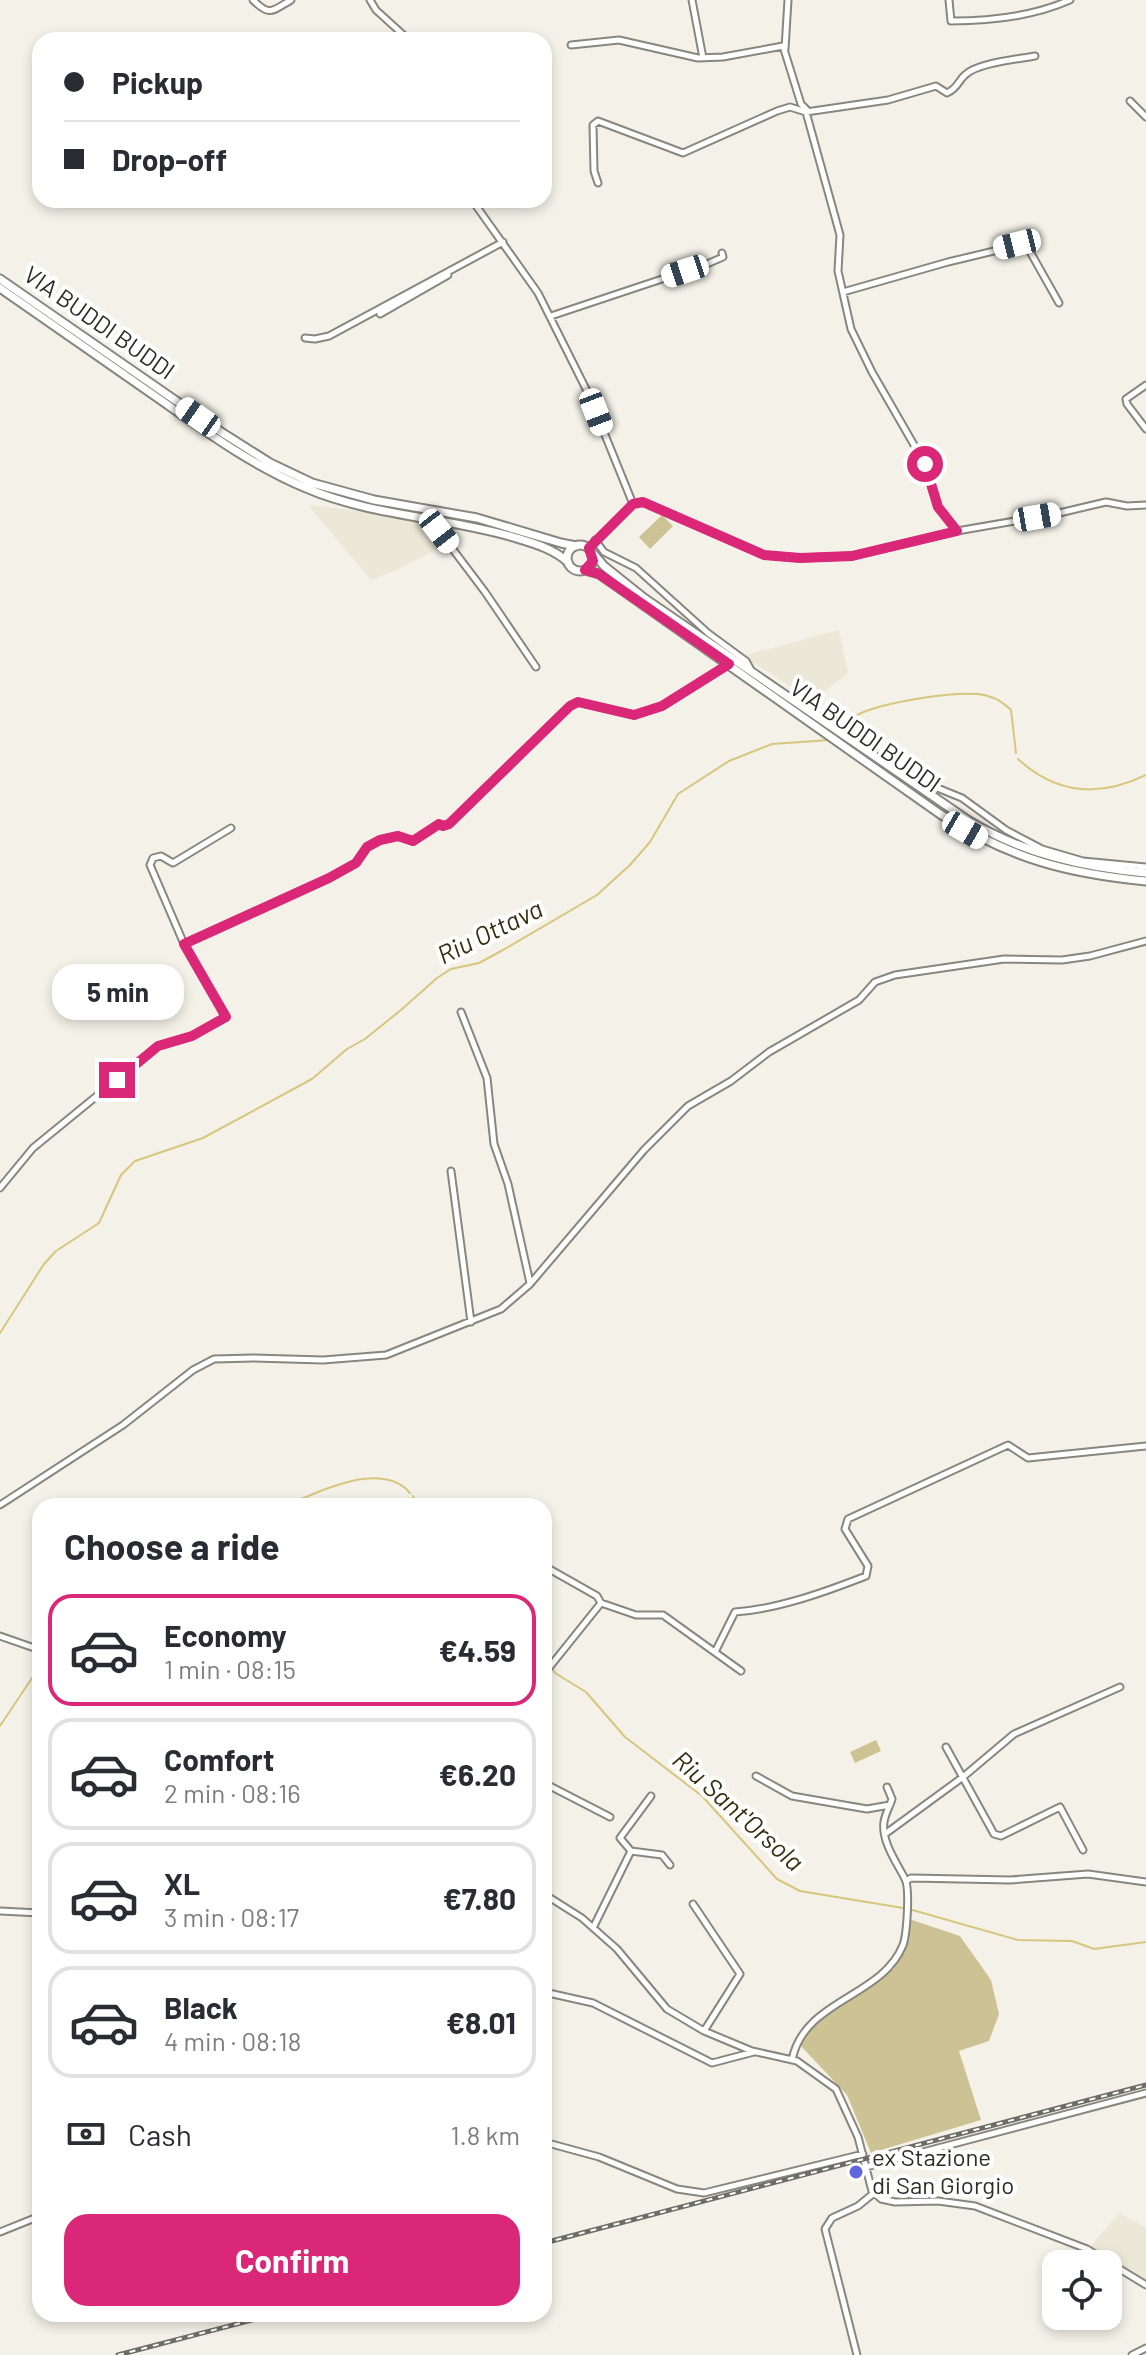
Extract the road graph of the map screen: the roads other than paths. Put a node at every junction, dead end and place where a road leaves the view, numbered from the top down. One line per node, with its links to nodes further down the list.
1 (253, 0): 2 (street)
2 (291, 0)
3 (370, 0): 8 (street)
4 (692, 0): 12 (street)
5 (788, 0): 10 (street)
6 (949, 0): 7 (street)
7 (1070, 0)
8 (400, 32)
9 (571, 45): 12 (street)
10 (785, 50): 12 (street); 14 (street)
11 (1035, 56): 14 (street)
12 (703, 58)
13 (1130, 101): 15 (street)
14 (807, 111): 16 (street); 22 (street)
15 (1146, 117)
16 (598, 183)
17 (478, 208): 18 (street)
18 (504, 244): 24 (street); 25 (street); 26 (street)
19 (722, 253): 25 (street)
20 (0, 279): 34 (main road, VIA BUDDI BUDDI)
21 (0, 288): 31 (main road, VIA BUDDI BUDDI)
22 (843, 292): 23 (street); 32 (street)
23 (1059, 303)
24 (380, 314)
25 (551, 317): 29 (street)
26 (305, 338)
27 (1146, 385): 28 (street)
28 (1146, 429)
29 (633, 504): 32 (street); 33 (street)
30 (1146, 505): 32 (street)
31 (437, 519): 36 (main road, VIA BUDDI BUDDI); 41 (street)
32 (957, 531)
33 (595, 540): 35 (street); 38 (street)
34 (576, 546): 35 (main road); 36 (main road)
35 (590, 550): 37 (main road); 39 (main road, VIA BUDDI BUDDI)
36 (568, 562): 37 (main road)
37 (585, 570): 40 (main road, VIA BUDDI BUDDI)
38 (691, 617): 39 (street); 42 (street)
39 (679, 621): 42 (main road, VIA BUDDI BUDDI)
40 (729, 664): 43 (main road, VIA BUDDI BUDDI); 52 (street)
41 (536, 667)
42 (751, 670): 43 (main road, VIA BUDDI BUDDI)
43 (829, 729): 46 (main road, VIA BUDDI BUDDI); 50 (main road, VIA BUDDI BUDDI)
44 (893, 755): 47 (street)
45 (231, 828): 52 (street)
46 (984, 830): 47 (street); 49 (main road, VIA BUDDI BUDDI)
47 (1006, 830): 48 (street)
48 (1146, 867)
49 (1146, 873)
50 (1146, 881)
51 (1146, 941): 56 (street)
52 (184, 944): 55 (street)
53 (461, 1012): 56 (street)
54 (451, 1171): 57 (street)
55 (0, 1188)
56 (530, 1284): 57 (street)
57 (471, 1322): 59 (street)
58 (1146, 1446): 64 (street)
59 (0, 1505)
60 (552, 1571): 61 (street)
61 (601, 1603): 64 (street); 65 (street)
62 (0, 1636): 63 (street)
63 (32, 1647)
64 (715, 1652): 66 (street)
65 (552, 1664)
66 (741, 1671)
67 (1120, 1687): 70 (street)
68 (946, 1747): 70 (street)
69 (756, 1776): 74 (street)
70 (963, 1777): 76 (street); 77 (street)
71 (552, 1787): 75 (street)
72 (887, 1787): 74 (street)
73 (651, 1796): 78 (street)
74 (890, 1805): 76 (street)
75 (610, 1817)
76 (885, 1834): 80 (street)
77 (1083, 1850)
78 (631, 1851): 79 (street); 86 (street)
79 (670, 1865)
80 (906, 1881): 81 (street); 90 (street)
81 (1146, 1882)
82 (552, 1900): 86 (street)
83 (693, 1904): 88 (street)
84 (0, 1911): 85 (street)
85 (32, 1913)
86 (593, 1928): 88 (street)
87 (552, 1994): 89 (street)
88 (704, 2031): 89 (street)
89 (755, 2052): 90 (street)
90 (792, 2060): 93 (street)
91 (1146, 2093): 94 (street)
92 (552, 2144): 93 (street)
93 (863, 2154): 94 (street)
94 (866, 2167): 95 (street)
95 (874, 2193): 98 (street); 100 (street)
96 (32, 2219): 97 (street)
97 (0, 2232)
98 (1146, 2285)
99 (1146, 2348): 101 (street)
100 (857, 2355)
101 (1132, 2355)

